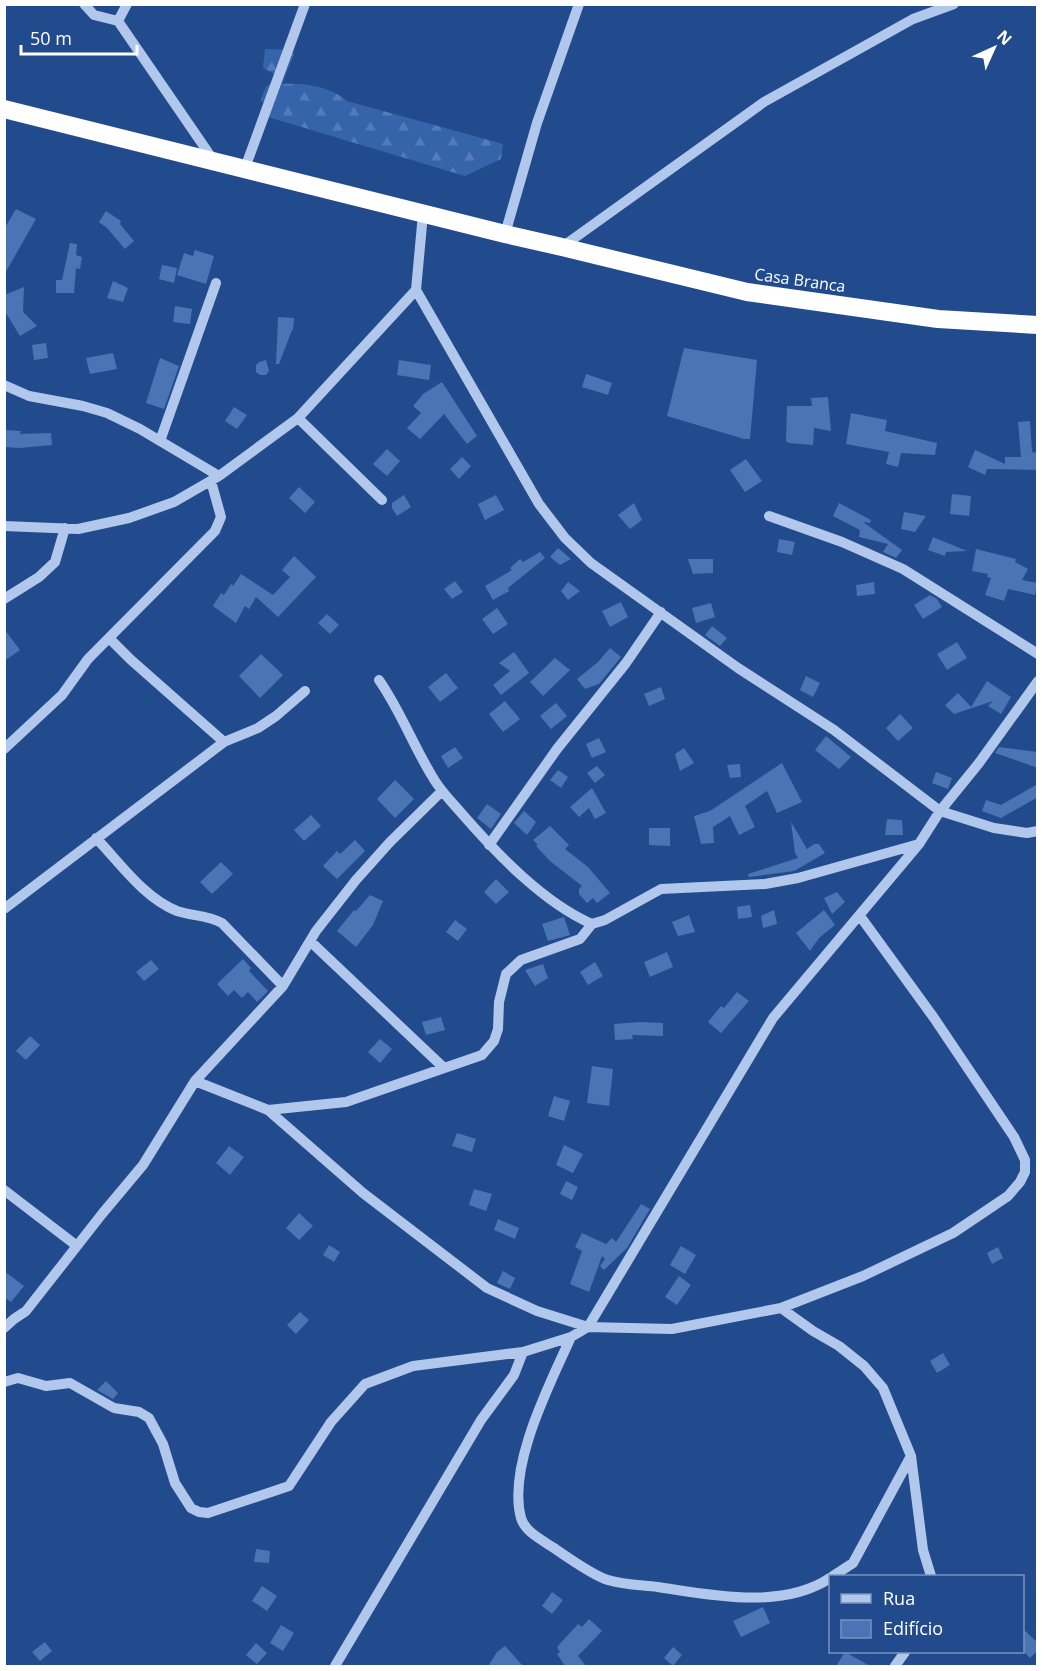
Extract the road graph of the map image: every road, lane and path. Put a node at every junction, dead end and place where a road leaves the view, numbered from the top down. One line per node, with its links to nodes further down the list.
1 (84, 4): 6 (street)
2 (127, 4): 6 (street)
3 (305, 4): 9 (street)
4 (579, 4): 11 (street)
5 (954, 4): 12 (street)
6 (118, 21): 8 (street)
7 (4, 109): 8 (highway, Casa Branca)
8 (214, 161): 9 (highway, Casa Branca)
9 (245, 168): 10 (highway, Casa Branca)
10 (423, 214): 11 (highway, Casa Branca); 14 (street)
11 (505, 234): 12 (highway, Casa Branca)
12 (562, 246): 15 (highway, Casa Branca)
13 (216, 283): 18 (street)
14 (416, 290): 17 (street); 25 (street)
15 (1038, 324)
16 (4, 385): 18 (street)
17 (298, 418): 19 (street); 20 (street)
18 (160, 441): 19 (street)
19 (215, 478): 23 (street); 26 (street)
20 (382, 500)
21 (769, 516): 27 (street)
22 (4, 526): 23 (street)
23 (64, 528): 24 (street)
24 (4, 598)
25 (661, 612): 34 (street); 38 (street)
26 (109, 638): 31 (street); 32 (street)
27 (1038, 654)
28 (379, 680): 33 (street)
29 (1038, 681): 34 (street)
30 (305, 691): 31 (street)
31 (224, 742): 36 (street)
32 (4, 748)
33 (442, 791): 38 (street); 42 (street)
34 (940, 811): 35 (street); 37 (street)
35 (1038, 831)
36 (96, 838): 39 (street); 43 (street)
37 (919, 844): 40 (street); 41 (street)
38 (489, 845): 41 (street)
39 (4, 909)
40 (860, 916): 49 (street); 50 (street)
41 (592, 924): 44 (street)
42 (310, 941): 43 (street); 44 (street)
43 (283, 986): 45 (street)
44 (444, 1068): 46 (street)
45 (195, 1081): 46 (street); 48 (street)
46 (268, 1110): 50 (street)
47 (4, 1190): 48 (street)
48 (77, 1246): 51 (street)
49 (781, 1308): 50 (street); 55 (street)
50 (588, 1327): 52 (street)
51 (4, 1328)
52 (571, 1337): 53 (street); 58 (street)
53 (524, 1352): 54 (street); 60 (street)
54 (4, 1382)
55 (911, 1456): 56 (street); 57 (street)
56 (835, 1575)
57 (931, 1575)
58 (829, 1579)
59 (904, 1653): 61 (street)
60 (335, 1666)
61 (895, 1666)

